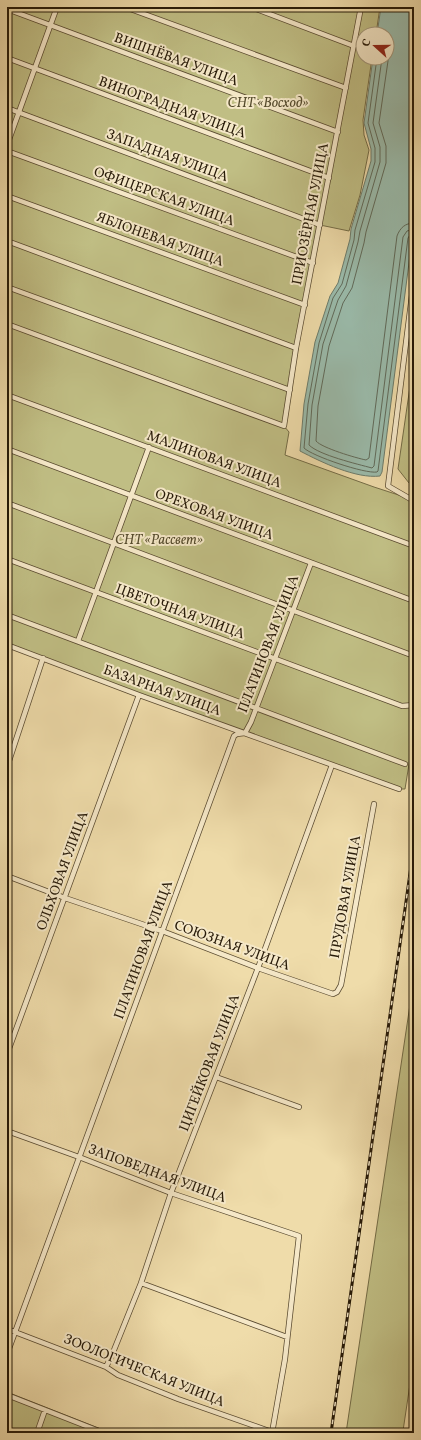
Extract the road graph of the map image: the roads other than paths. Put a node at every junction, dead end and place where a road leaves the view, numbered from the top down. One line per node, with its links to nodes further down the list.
1 (57, 7): 6 (street)
2 (125, 7): 10 (street)
3 (251, 7): 7 (street)
4 (361, 7): 7 (street, ПРИОЗЁРНАЯ УЛИЦА)
5 (7, 9): 6 (street, ВИШНЁВАЯ УЛИЦА)
6 (50, 25): 9 (street); 13 (street, ВИШНЁВАЯ УЛИЦА)
7 (354, 46): 10 (street, ПРИОЗЁРНАЯ УЛИЦА)
8 (7, 58): 9 (street, ВИНОГРАДНАЯ УЛИЦА)
9 (35, 68): 12 (street); 16 (street, ВИНОГРАДНАЯ УЛИЦА)
10 (346, 88): 13 (street, ПРИОЗЁРНАЯ УЛИЦА)
11 (7, 108): 12 (street, ЗАПАДНАЯ УЛИЦА)
12 (19, 113): 14 (street); 18 (street, ЗАПАДНАЯ УЛИЦА)
13 (338, 132): 16 (street, ПРИОЗЁРНАЯ УЛИЦА)
14 (7, 145)
15 (7, 151): 20 (street, ОФИЦЕРСКАЯ УЛИЦА)
16 (329, 178): 18 (street, ПРИОЗЁРНАЯ УЛИЦА)
17 (7, 196): 23 (street, ЯБЛОНЕВАЯ УЛИЦА)
18 (320, 225): 20 (street, ПРИОЗЁРНАЯ УЛИЦА)
19 (7, 241): 25 (street)
20 (313, 263): 23 (street, ПРИОЗЁРНАЯ УЛИЦА)
21 (414, 279): 31 (street)
22 (7, 287): 26 (street)
23 (305, 305): 25 (street, ПРИОЗЁРНАЯ УЛИЦА)
24 (7, 324): 26 (street, ПРИОЗЁРНАЯ УЛИЦА)
25 (296, 348): 26 (street, ПРИОЗЁРНАЯ УЛИЦА)
26 (290, 390)
27 (7, 395): 28 (street, МАЛИНОВАЯ УЛИЦА)
28 (149, 447): 30 (street); 34 (street, МАЛИНОВАЯ УЛИЦА)
29 (7, 449): 30 (street, ОРЕХОВАЯ УЛИЦА)
30 (130, 496): 33 (street); 36 (street, ОРЕХОВАЯ УЛИЦА)
31 (414, 501)
32 (7, 504): 33 (street)
33 (113, 543): 37 (street); 39 (street)
34 (414, 546)
35 (7, 559): 37 (street, ЦВЕТОЧНАЯ УЛИЦА)
36 (311, 563): 38 (street, ОРЕХОВАЯ УЛИЦА); 39 (street, ПЛАТИНОВАЯ УЛИЦА)
37 (96, 592): 41 (street); 45 (street, ЦВЕТОЧНАЯ УЛИЦА)
38 (414, 602)
39 (293, 610): 43 (street); 45 (street, ПЛАТИНОВАЯ УЛИЦА)
40 (7, 615): 41 (street)
41 (78, 641): 48 (street)
42 (7, 645): 44 (street, БАЗАРНАЯ УЛИЦА)
43 (414, 656)
44 (43, 658): 46 (street, БАЗАРНАЯ УЛИЦА); 52 (street)
45 (275, 660): 47 (street, ЦВЕТОЧНАЯ УЛИЦА); 48 (street, ПЛАТИНОВАЯ УЛИЦА)
46 (140, 695): 49 (street, БАЗАРНАЯ УЛИЦА); 56 (street, ОЛЬХОВАЯ УЛИЦА)
47 (414, 705)
48 (257, 708): 49 (street, ПЛАТИНОВАЯ УЛИЦА); 50 (street)
49 (244, 733): 51 (street, БАЗАРНАЯ УЛИЦА); 57 (street, ПЛАТИНОВАЯ УЛИЦА)
50 (404, 764)
51 (332, 765): 53 (street, БАЗАРНАЯ УЛИЦА); 58 (street, ЦИГЕЙКОВАЯ УЛИЦА)
52 (7, 767)
53 (399, 789)
54 (374, 804): 59 (street, ПРУДОВАЯ УЛИЦА)
55 (7, 876): 56 (street, СОЮЗНАЯ УЛИЦА)
56 (65, 898): 57 (street, СОЮЗНАЯ УЛИЦА); 60 (street, ОЛЬХОВАЯ УЛИЦА)
57 (162, 932): 58 (street, СОЮЗНАЯ УЛИЦА); 64 (street, ПЛАТИНОВАЯ УЛИЦА)
58 (258, 968): 59 (street, СОЮЗНАЯ УЛИЦА); 61 (street, ЦИГЕЙКОВАЯ УЛИЦА)
59 (337, 992)
60 (7, 1054)
61 (216, 1077): 62 (street); 65 (street, ЦИГЕЙКОВАЯ УЛИЦА)
62 (299, 1107)
63 (7, 1131): 64 (street, ЗАПОВЕДНАЯ УЛИЦА)
64 (79, 1157): 65 (street, ЗАПОВЕДНАЯ УЛИЦА); 68 (street, ПЛАТИНОВАЯ УЛИЦА)
65 (171, 1193): 66 (street, ЦИГЕЙКОВАЯ УЛИЦА); 69 (street, ЗАПОВЕДНАЯ УЛИЦА)
66 (141, 1283): 69 (street); 71 (street, ЦИГЕЙКОВАЯ УЛИЦА)
67 (7, 1329): 68 (street, ЗООЛОГИЧЕСКАЯ УЛИЦА)
68 (15, 1332): 70 (street, ПЛАТИНОВАЯ УЛИЦА); 71 (street, ЗООЛОГИЧЕСКАЯ УЛИЦА)
69 (287, 1338): 74 (street)
70 (7, 1354)
71 (106, 1366): 74 (street, ЗООЛОГИЧЕСКАЯ УЛИЦА)
72 (7, 1395): 73 (street)
73 (45, 1410): 75 (street); 76 (street)
74 (272, 1432)
75 (36, 1433)
76 (104, 1433)

